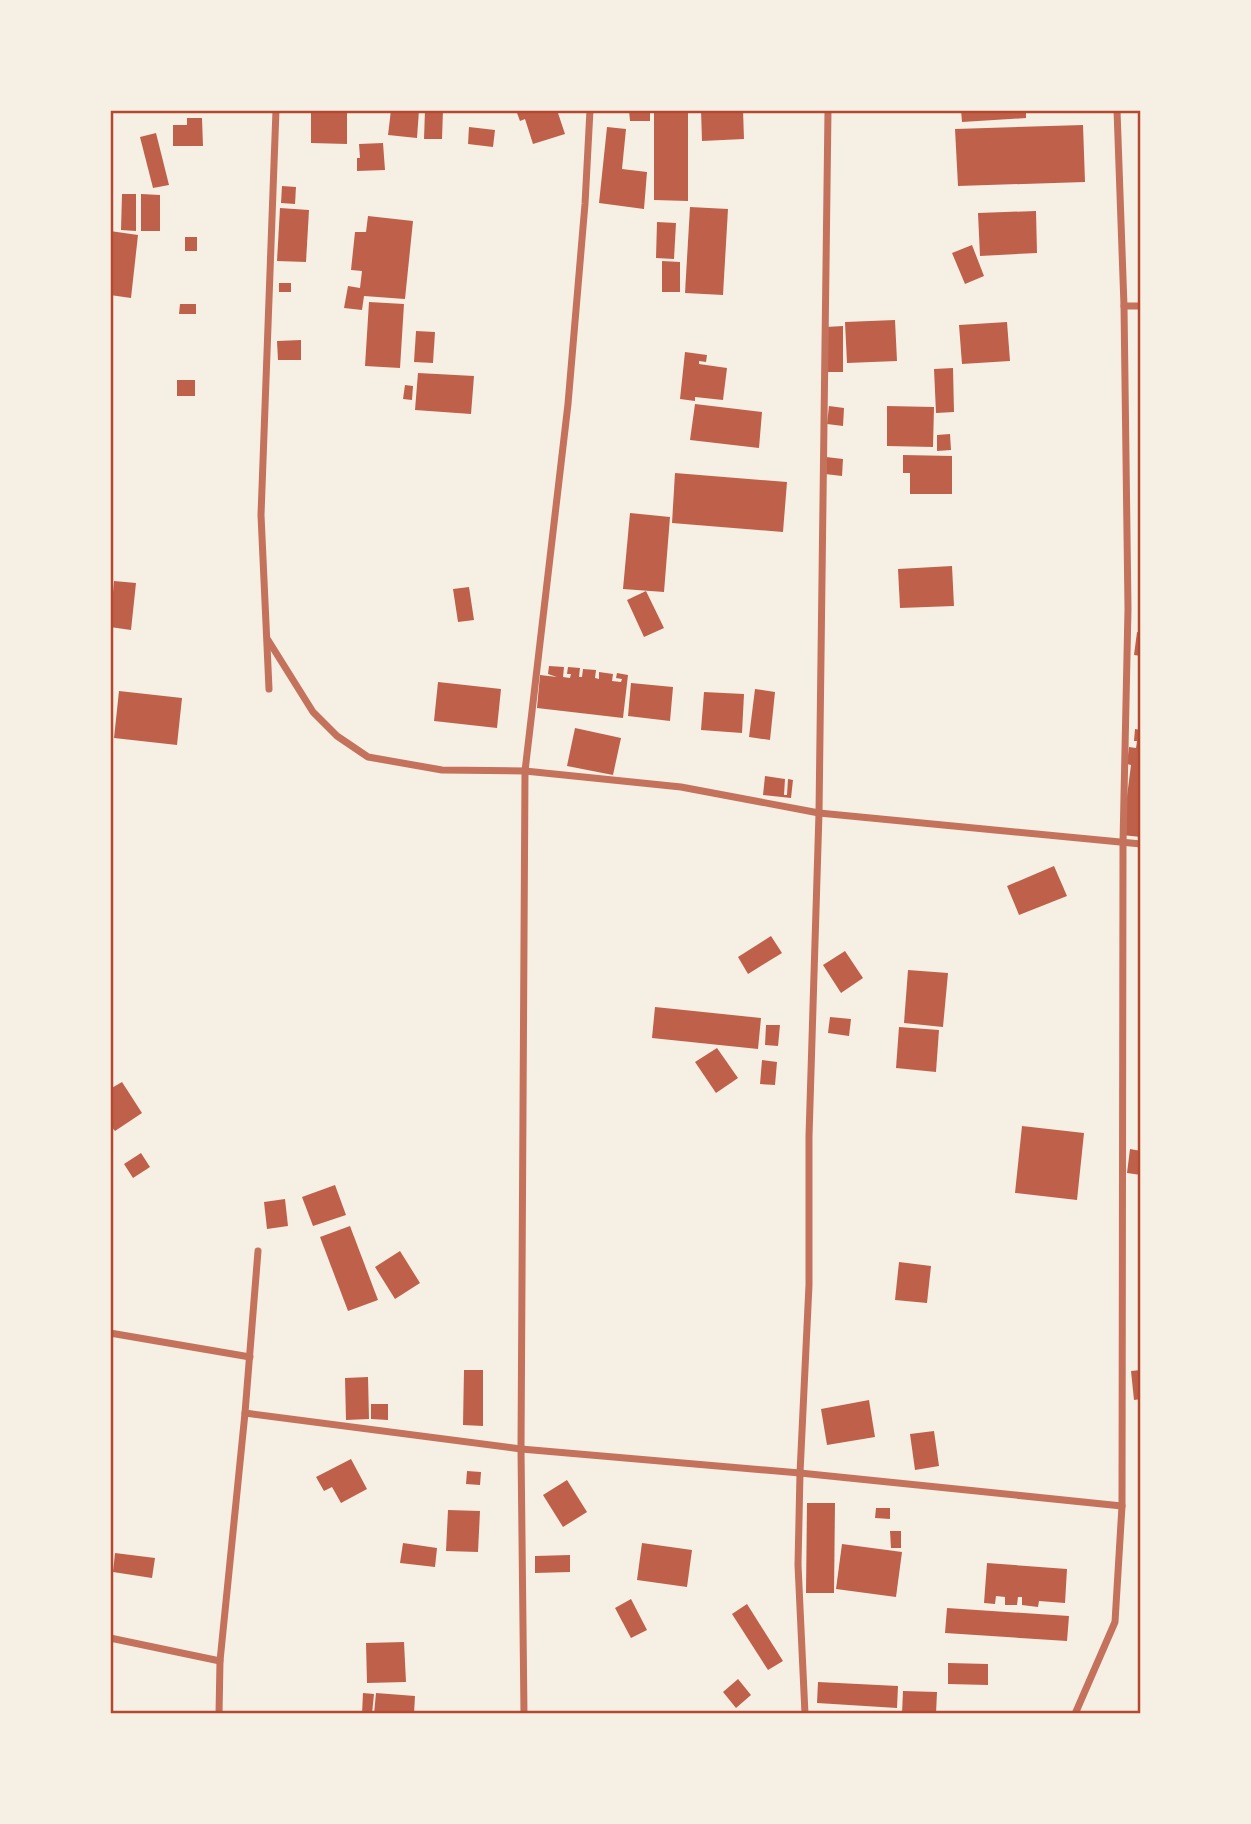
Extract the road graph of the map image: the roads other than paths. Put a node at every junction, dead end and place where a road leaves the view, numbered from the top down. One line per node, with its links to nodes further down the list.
1 (276, 110): 7 (street)
2 (590, 110): 9 (street)
3 (828, 110): 10 (street)
4 (1117, 110): 5 (street)
5 (1124, 306): 6 (street); 11 (street)
6 (1141, 306)
7 (268, 640): 8 (street); 9 (street)
8 (268, 689)
9 (525, 771): 10 (street); 17 (street)
10 (819, 813): 11 (street); 18 (street)
11 (1123, 843): 12 (street); 19 (street)
12 (1141, 844)
13 (258, 1251): 15 (street)
14 (110, 1334): 15 (street)
15 (250, 1357): 16 (street)
16 (245, 1413): 17 (street); 21 (street)
17 (522, 1450): 18 (street); 23 (street)
18 (800, 1474): 19 (street); 24 (street)
19 (1122, 1506): 25 (street)
20 (110, 1638): 21 (street)
21 (220, 1661): 22 (street)
22 (219, 1714)
23 (524, 1714)
24 (805, 1714)
25 (1075, 1714)

